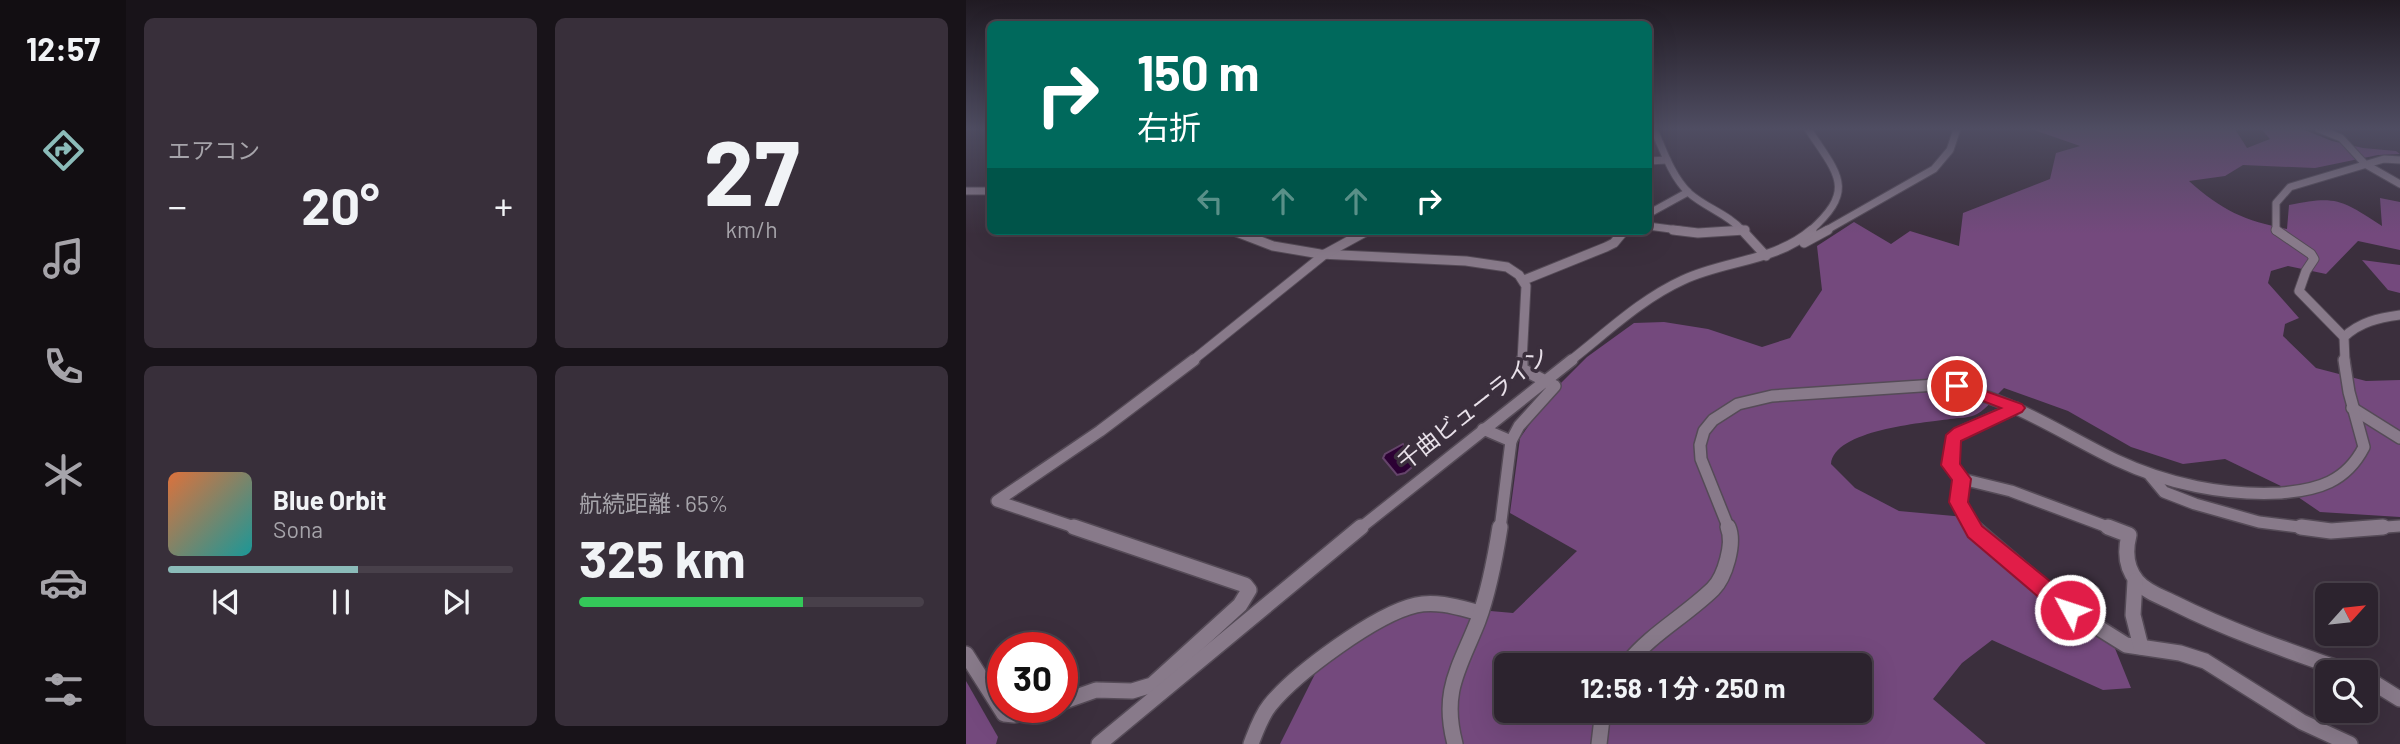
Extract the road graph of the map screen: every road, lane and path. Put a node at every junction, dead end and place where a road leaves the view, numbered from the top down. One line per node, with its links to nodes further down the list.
1 (1669, 164): 8 (street)
2 (1829, 164): 16 (street, 千曲ビューライン)
3 (1938, 164): 16 (street)
4 (2365, 164): 5 (street); 19 (street)
5 (2400, 184)
6 (966, 191): 7 (street)
7 (987, 191)
8 (1688, 192): 9 (street); 11 (street)
9 (1652, 212)
10 (1652, 227): 11 (street)
11 (1745, 230): 16 (street)
12 (1245, 235): 15 (street)
13 (1356, 235): 15 (street)
14 (1621, 235): 17 (street)
15 (1326, 253): 17 (street); 37 (street)
16 (1768, 259): 20 (street, 千曲ビューライン)
17 (1524, 280): 20 (street)
18 (2400, 315): 19 (street)
19 (2344, 337): 22 (street)
20 (1544, 380): 23 (street, 千曲ビューライン); 25 (street)
21 (2016, 408): 26 (street); 27 (street); 32 (street)
22 (2352, 408): 24 (street); 26 (street)
23 (1483, 429): 25 (street); 40 (street, 千曲ビューライン)
24 (2400, 438)
25 (1511, 442): 30 (street)
26 (2149, 474): 28 (street)
27 (1962, 479): 29 (street); 31 (street)
28 (2400, 526)
29 (2135, 581): 31 (street); 34 (street)
30 (1480, 613): 41 (street); 42 (street)
31 (2141, 647): 44 (street)
32 (1636, 653)
33 (966, 654): 36 (street)
34 (2315, 660)
35 (2378, 685): 38 (street)
36 (987, 687)
37 (1078, 696)
38 (2400, 699)
39 (1601, 723): 43 (street)
40 (1099, 744)
41 (1251, 744)
42 (1455, 744)
43 (1599, 744)
44 (2350, 744)

